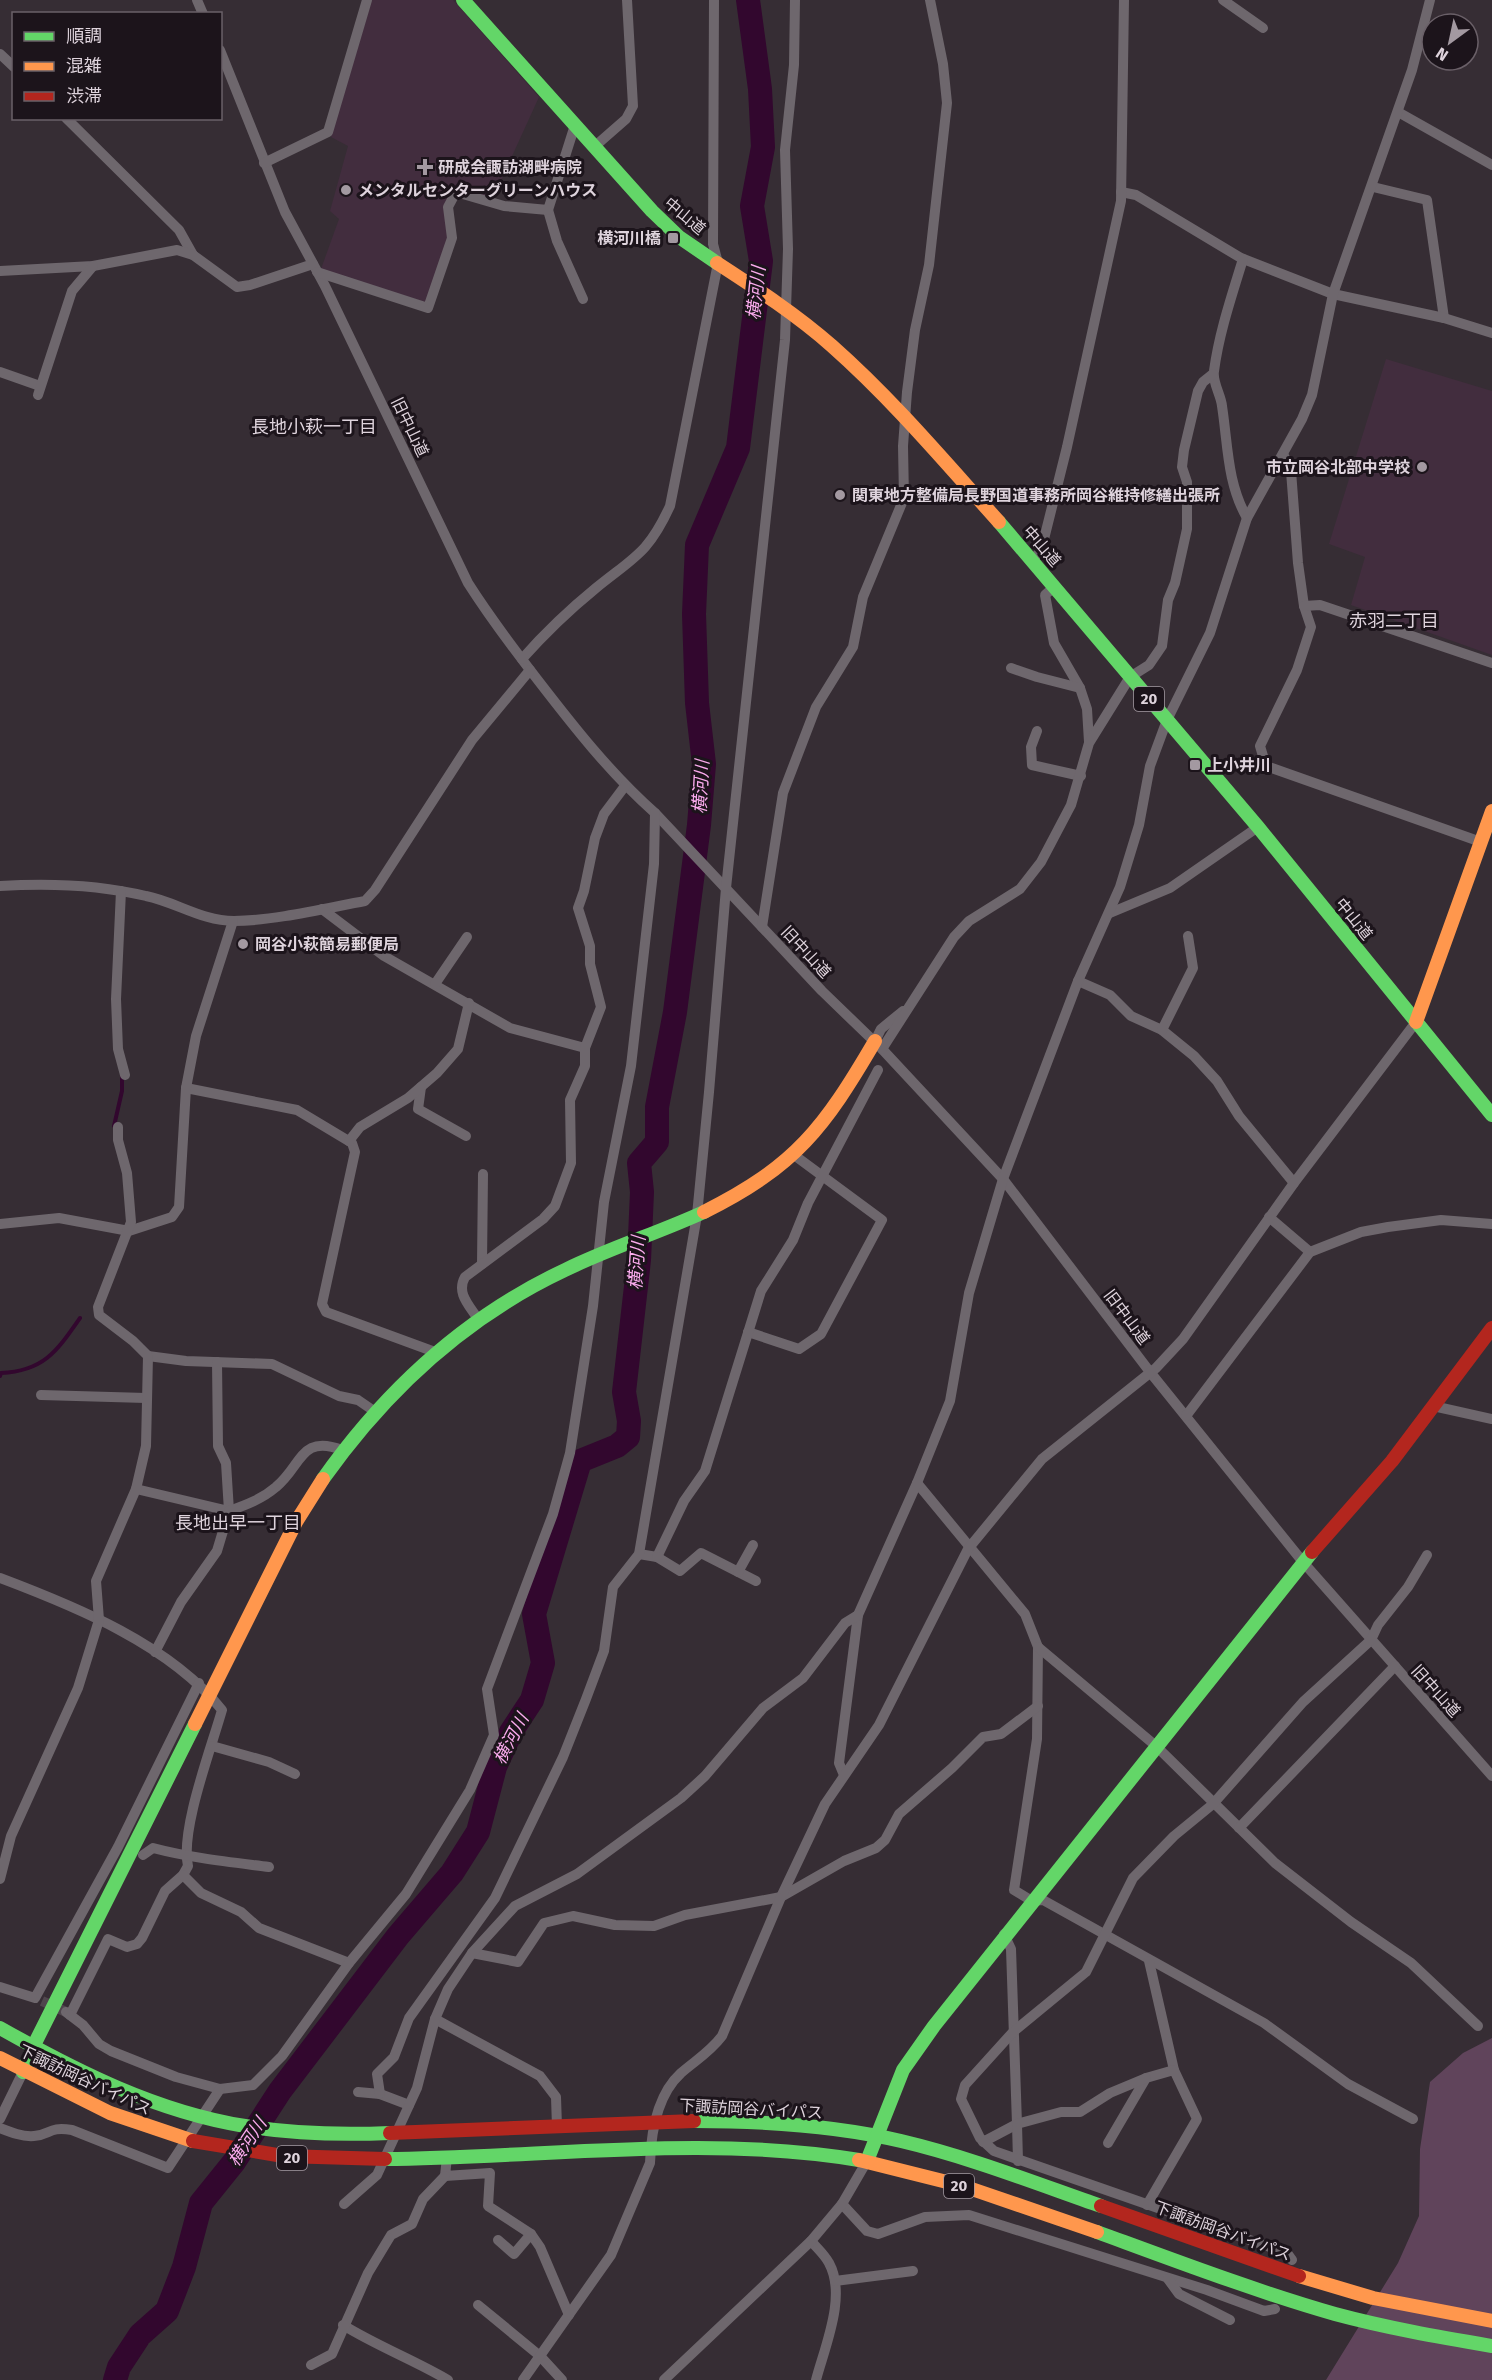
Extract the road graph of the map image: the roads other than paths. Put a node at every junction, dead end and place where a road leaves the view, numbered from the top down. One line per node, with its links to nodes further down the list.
1 (367, 0): 18 (street)
2 (463, 0): 16 (main road, 中山道 / 20)
3 (627, 0): 17 (street)
4 (714, 0): 25 (street)
5 (795, 0): 31 (street)
6 (930, 0): 36 (street)
7 (1124, 0): 21 (street)
8 (1224, 0): 10 (street)
9 (1430, 0): 14 (street)
10 (1263, 28)
11 (0, 54): 13 (street)
12 (222, 55): 18 (street, 旧中山道)
13 (12, 65)
14 (1398, 112): 19 (street); 20 (street)
15 (68, 120): 23 (street)
16 (575, 125): 17 (main road, 中山道 / 20); 22 (street)
17 (594, 147): 25 (main road, 中山道 / 20)
18 (264, 163): 27 (street, 旧中山道)
19 (1492, 165)
20 (1373, 187): 29 (street); 32 (street)
21 (1121, 192): 24 (street); 39 (street)
22 (549, 210): 27 (street); 30 (street)
23 (193, 255): 26 (street); 27 (street)
24 (1243, 259): 29 (street); 35 (street)
25 (718, 263): 31 (main road, 中山道 / 20); 42 (street)
26 (93, 266): 28 (street); 34 (street)
27 (315, 268): 42 (street, 旧中山道)
28 (0, 271)
29 (1333, 294): 32 (street); 37 (street)
30 (583, 299)
31 (783, 307): 36 (main road, 中山道 / 20); 58 (street)
32 (1444, 318): 33 (street)
33 (1492, 333)
34 (0, 372)
35 (1213, 374): 38 (street); 46 (street)
36 (907, 418): 39 (main road, 中山道 / 20); 63 (street)
37 (1283, 454): 38 (street); 41 (street)
38 (1247, 518): 48 (street)
39 (1032, 560): 40 (main road, 中山道 / 20)
40 (1054, 587): 46 (main road, 中山道 / 20); 47 (street)
41 (1304, 606): 43 (street); 56 (street)
42 (522, 659): 45 (street, 旧中山道)
43 (1492, 663)
44 (1011, 668): 47 (street)
45 (530, 670): 52 (street, 旧中山道); 60 (street)
46 (1130, 677): 48 (main road, 中山道 / 20); 50 (street)
47 (1080, 688): 50 (street)
48 (1167, 720): 55 (main road, 中山道 / 20); 61 (street)
49 (1037, 731): 51 (street)
50 (1089, 743): 51 (street)
51 (1081, 776): 71 (street)
52 (625, 786): 54 (street, 旧中山道); 72 (street)
53 (1492, 811): 56 (main road)
54 (657, 816): 58 (street, 旧中山道); 145 (street)
55 (1258, 827): 61 (street); 69 (main road, 中山道 / 20)
56 (1481, 842): 69 (main road)
57 (0, 886): 59 (street)
58 (724, 886): 63 (street, 旧中山道); 86 (street)
59 (121, 891): 62 (street); 74 (street)
60 (322, 909): 62 (street); 67 (street)
61 (1110, 913): 66 (street)
62 (233, 921): 76 (street)
63 (762, 927): 71 (street, 旧中山道)
64 (1188, 936): 70 (street)
65 (467, 937): 67 (street)
66 (1078, 981): 70 (street); 84 (street)
67 (435, 984): 68 (street)
68 (469, 1003): 72 (street); 75 (street)
69 (1416, 1022): 77 (main road, 中山道 / 20); 85 (street)
70 (1162, 1030): 85 (street)
71 (878, 1045): 81 (main road); 84 (street, 旧中山道)
72 (585, 1048): 92 (street)
73 (878, 1070): 83 (street)
74 (125, 1075)
75 (421, 1087): 79 (street); 80 (street)
76 (186, 1088): 80 (street); 90 (street)
77 (1492, 1115)
78 (118, 1127): 90 (street)
79 (466, 1136)
80 (349, 1141): 96 (street)
81 (794, 1155): 83 (street); 86 (main road)
82 (483, 1174): 92 (street)
83 (822, 1176): 95 (street); 95 (street)
84 (1003, 1179): 99 (street, 旧中山道); 107 (street)
85 (1294, 1183): 87 (street)
86 (694, 1216): 93 (main road); 112 (street)
87 (1269, 1217): 91 (street); 99 (street)
88 (0, 1224): 90 (street)
89 (1492, 1224): 91 (street)
90 (129, 1231): 97 (street)
91 (1310, 1252): 104 (street)
92 (482, 1264): 93 (street)
93 (478, 1319): 96 (main road)
94 (1492, 1328): 102 (main road)
95 (748, 1332): 114 (street)
96 (435, 1352): 103 (main road)
97 (148, 1356): 98 (street); 101 (street)
98 (217, 1362): 103 (street); 109 (street)
99 (1150, 1372): 104 (street, 旧中山道); 111 (street)
100 (41, 1395): 101 (street)
101 (146, 1398): 108 (street)
102 (1433, 1406): 105 (street); 115 (main road)
103 (374, 1411): 106 (main road)
104 (1186, 1416): 115 (street, 旧中山道)
105 (1492, 1419)
106 (342, 1450): 109 (street); 125 (main road)
107 (917, 1483): 111 (street); 119 (street)
108 (136, 1489): 109 (street); 120 (street)
109 (229, 1511): 123 (street)
110 (753, 1545): 116 (street)
111 (968, 1548): 122 (street); 130 (street)
112 (639, 1554): 114 (street); 158 (street)
113 (1427, 1555): 121 (street)
114 (657, 1557): 116 (street)
115 (1303, 1562): 121 (street, 旧中山道); 128 (main road)
116 (738, 1572): 118 (street)
117 (0, 1578): 120 (street)
118 (756, 1581)
119 (858, 1615): 130 (street); 143 (street)
120 (99, 1620): 123 (street); 138 (street)
121 (1371, 1640): 124 (street, 旧中山道); 132 (street)
122 (1038, 1647): 126 (street); 128 (street)
123 (155, 1652): 125 (street)
124 (1395, 1666): 131 (street, 旧中山道); 133 (street)
125 (204, 1688): 127 (street); 146 (street); 151 (main road)
126 (1038, 1706): 139 (street); 140 (street)
127 (212, 1746): 129 (street); 135 (street)
128 (1156, 1746): 132 (street); 140 (main road)
129 (295, 1774)
130 (844, 1774): 139 (street)
131 (1492, 1776)
132 (1213, 1804): 133 (street); 142 (street)
133 (1239, 1828): 148 (street)
134 (143, 1855): 135 (street)
135 (186, 1857): 136 (street); 137 (street)
136 (269, 1868)
137 (183, 1875): 145 (street); 156 (street)
138 (0, 1879)
139 (781, 1897): 143 (street); 162 (street)
140 (1032, 1901): 141 (main road); 142 (street)
141 (1004, 1934): 150 (street); 166 (main road)
142 (1106, 1935): 144 (street); 150 (street)
143 (472, 1953): 147 (street)
144 (1149, 1960): 153 (street); 161 (street)
145 (349, 1963): 156 (street)
146 (0, 1987)
147 (435, 2019): 159 (street); 164 (street)
148 (1478, 2026)
149 (0, 2028): 151 (main road, 下諏訪岡谷バイパス / 20)
150 (1012, 2032): 163 (street); 167 (street)
151 (33, 2047): 154 (main road); 164 (main road, 下諏訪岡谷バイパス / 20)
152 (0, 2058): 154 (main road, 下諏訪岡谷バイパス / 20)
153 (1174, 2070): 155 (street); 176 (street)
154 (23, 2072): 160 (street); 170 (main road, 下諏訪岡谷バイパス / 20)
155 (1146, 2078): 163 (street); 168 (street)
156 (220, 2089): 165 (street)
157 (358, 2091): 158 (street)
158 (380, 2094): 159 (street)
159 (410, 2105): 174 (street)
160 (0, 2119)
161 (1413, 2119)
162 (656, 2121): 164 (main road, 下諏訪岡谷バイパス / 20); 166 (main road, 下諏訪岡谷バイパス / 20); 169 (street)
163 (1017, 2124): 167 (street); 172 (street)
164 (557, 2127)
165 (0, 2128)
166 (877, 2136): 171 (main road); 188 (main road, 下諏訪岡谷バイパス / 20)
167 (983, 2142): 172 (street)
168 (1108, 2143)
169 (651, 2149): 170 (main road, 下諏訪岡谷バイパス / 20); 171 (main road, 下諏訪岡谷バイパス / 20); 186 (street)
170 (447, 2157): 173 (street)
171 (867, 2161): 175 (street); 190 (main road, 下諏訪岡谷バイパス / 20)
172 (1018, 2161): 176 (street)
173 (445, 2176): 177 (street); 189 (street)
174 (344, 2204)
175 (842, 2204): 179 (street); 182 (street)
176 (1147, 2205): 180 (street)
177 (531, 2234): 178 (street); 186 (street)
178 (498, 2240)
179 (811, 2241): 183 (street); 196 (street)
180 (1292, 2260)
181 (913, 2271): 183 (street)
182 (1168, 2278): 185 (street); 187 (street)
183 (835, 2281): 197 (street)
184 (478, 2305): 191 (street)
185 (1275, 2309)
186 (569, 2315): 191 (street)
187 (1230, 2320)
188 (1492, 2321)
189 (343, 2325): 192 (street); 193 (street)
190 (1492, 2346)
191 (540, 2356): 194 (street); 195 (street)
192 (311, 2365)
193 (448, 2380)
194 (523, 2380)
195 (562, 2380)
196 (664, 2380)
197 (816, 2380)

